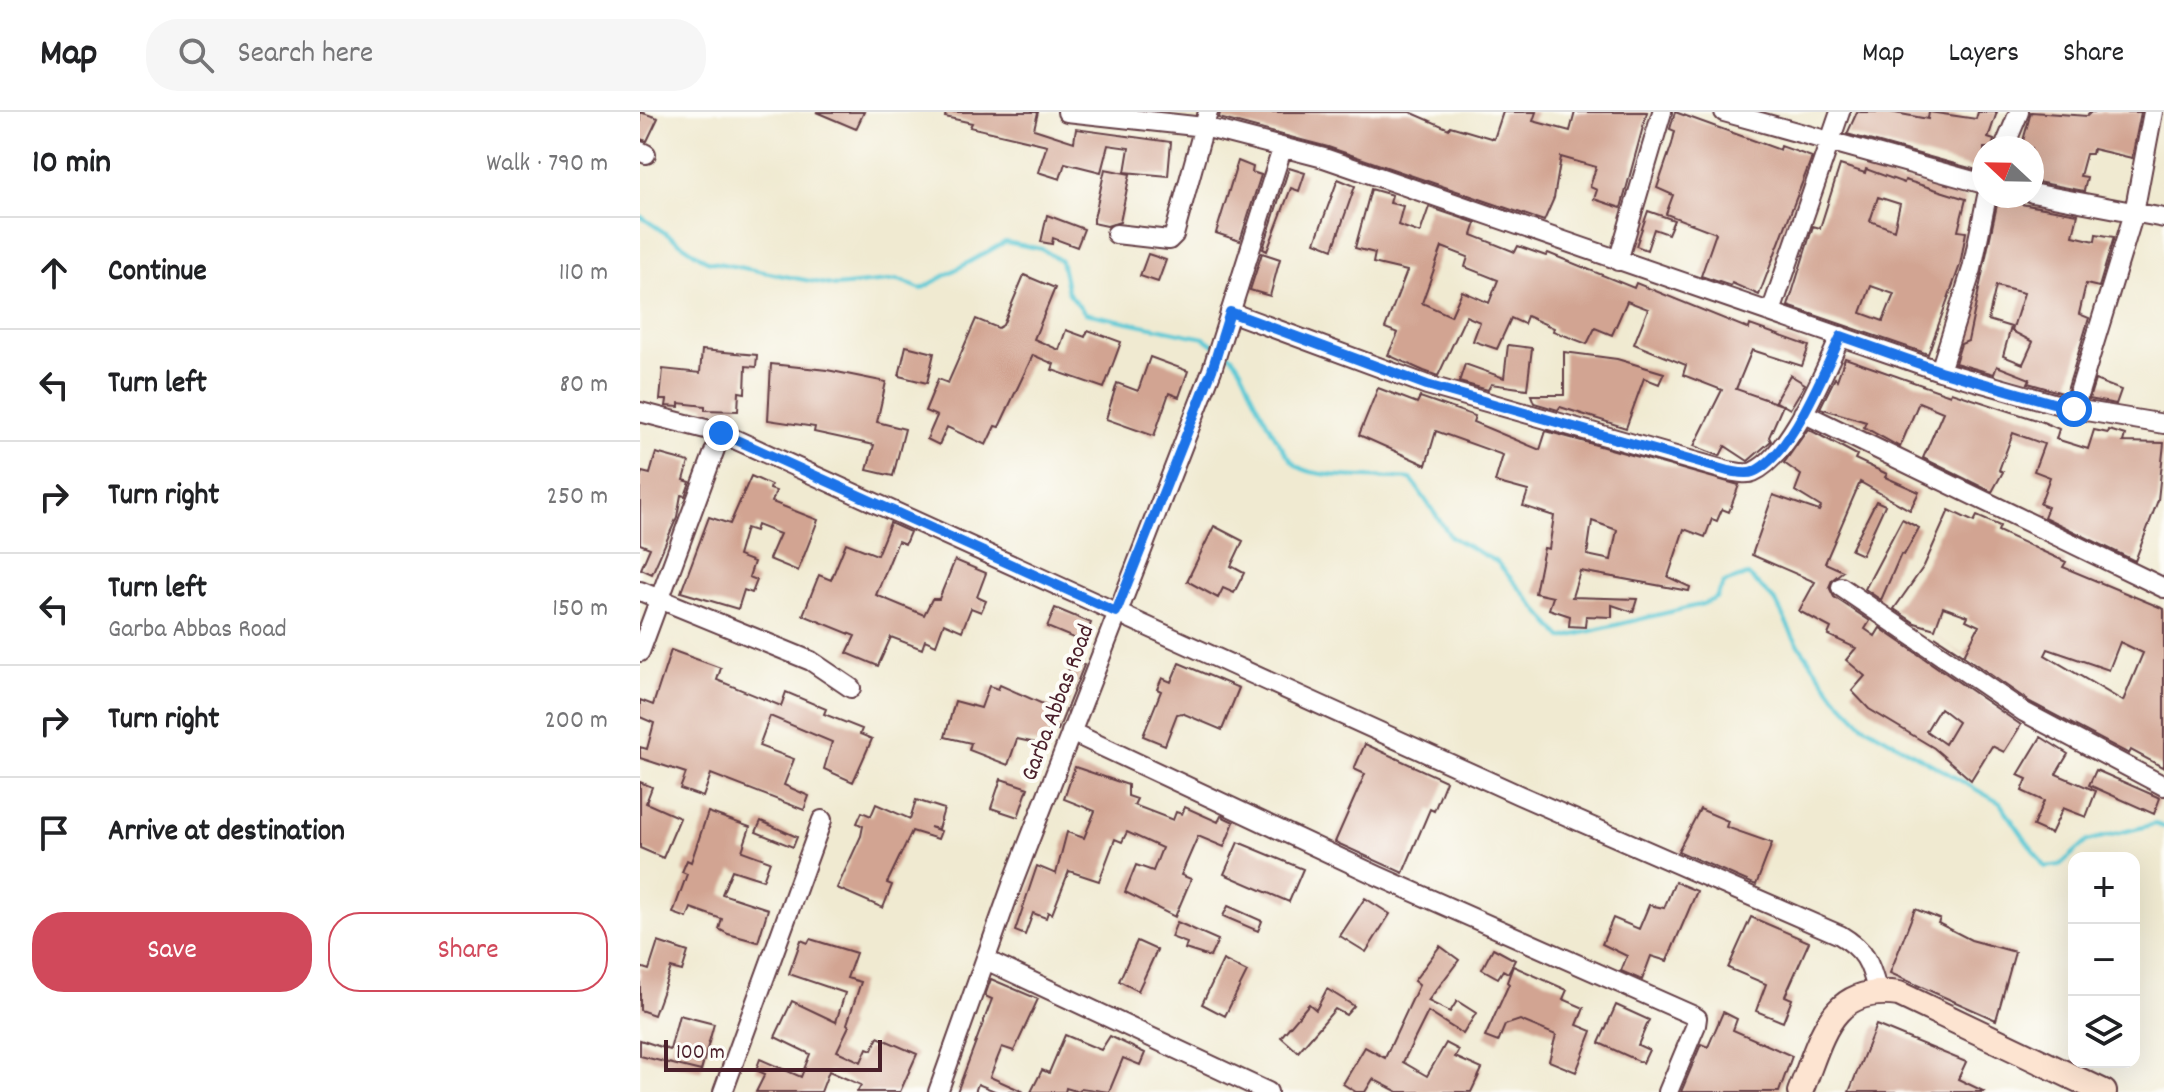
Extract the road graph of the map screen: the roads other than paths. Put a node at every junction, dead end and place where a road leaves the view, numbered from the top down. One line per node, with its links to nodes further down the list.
1 (1067, 112): 7 (street)
2 (1662, 112): 17 (street)
3 (1724, 112): 9 (street)
4 (1840, 112): 9 (street)
5 (2019, 112): 8 (street)
6 (2153, 112): 14 (street)
7 (1206, 120): 10 (street); 16 (street)
8 (2009, 136)
9 (1827, 141): 11 (street); 19 (street)
10 (1282, 149): 17 (street); 18 (street, Garba Abbas Road)
11 (1972, 181)
12 (2044, 195): 14 (street)
13 (1985, 208): 21 (street)
14 (2134, 213): 15 (street); 22 (street)
15 (2164, 218)
16 (1116, 234)
17 (1618, 261): 19 (street)
18 (1230, 312): 24 (street); 31 (street, Garba Abbas Road)
19 (1771, 312): 20 (street)
20 (1841, 336): 21 (street); 24 (street)
21 (1940, 371): 22 (street)
22 (2074, 409): 25 (street)
23 (640, 412): 26 (street)
24 (1803, 413): 28 (street)
25 (2164, 424)
26 (721, 433): 30 (street); 31 (street)
27 (1841, 587): 35 (street)
28 (2164, 588)
29 (640, 591): 30 (street)
30 (662, 599): 32 (street); 33 (street)
31 (1116, 612): 34 (street, Garba Abbas Road); 38 (street)
32 (640, 652)
33 (851, 688)
34 (1071, 732): 37 (street, Garba Abbas Road); 42 (street)
35 (2164, 786)
36 (822, 820): 39 (street)
37 (986, 960): 40 (street, Garba Abbas Road); 41 (street)
38 (1877, 990): 43 (street); 44 (street)
39 (723, 1092)
40 (938, 1092)
41 (1268, 1092)
42 (1668, 1092)
43 (1800, 1092)
44 (2104, 1092)

